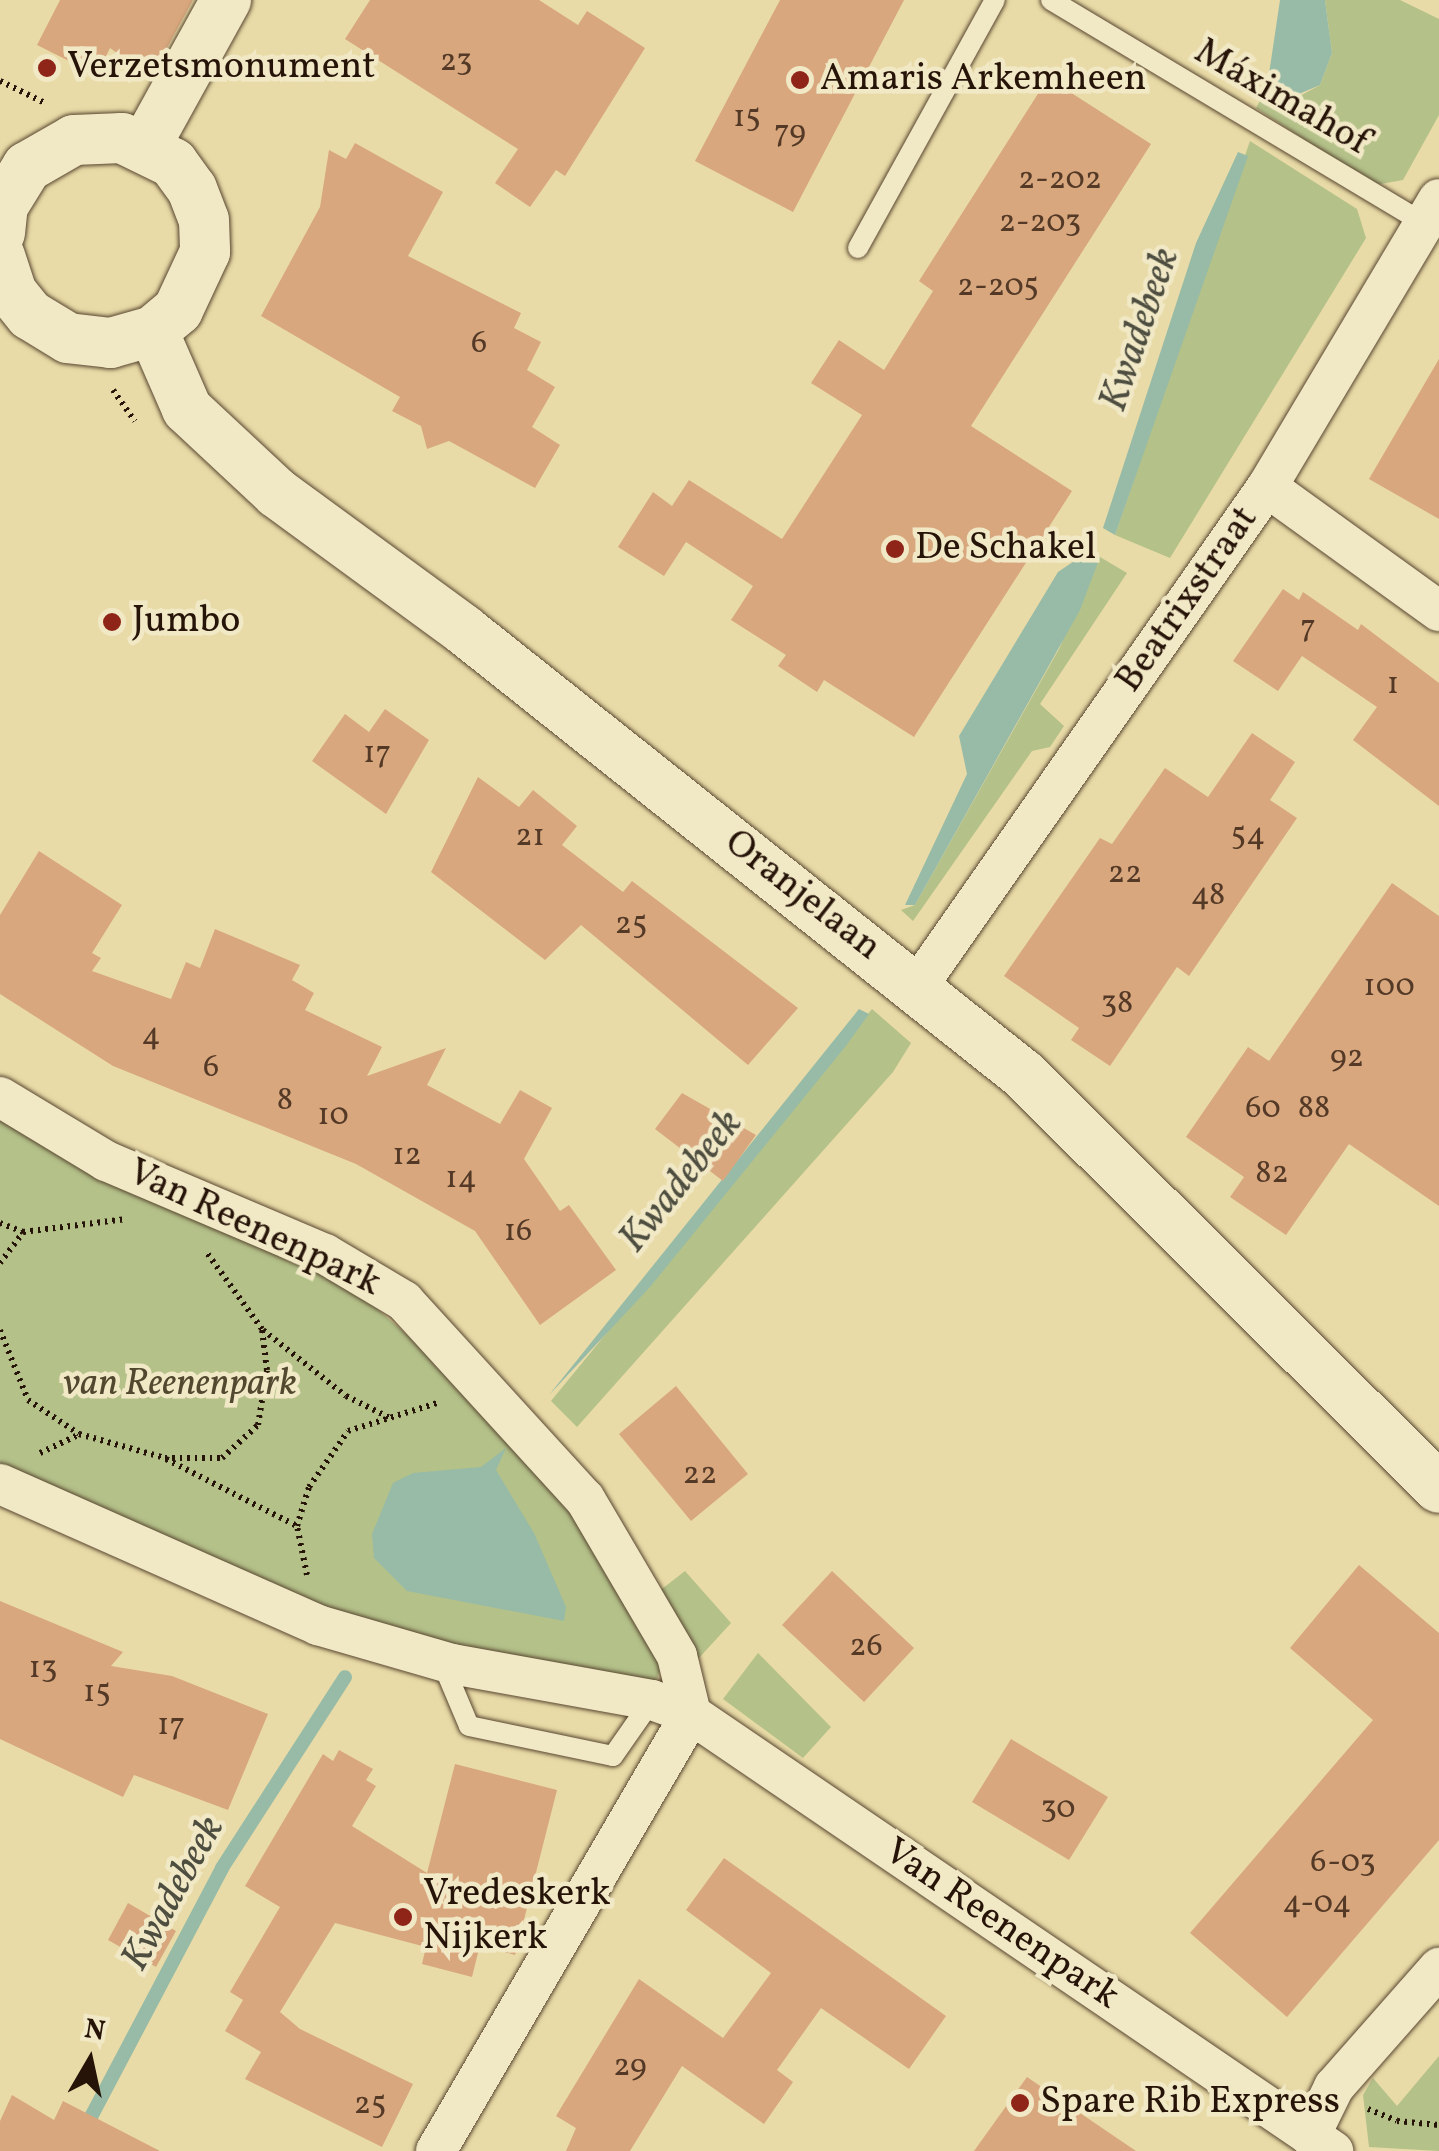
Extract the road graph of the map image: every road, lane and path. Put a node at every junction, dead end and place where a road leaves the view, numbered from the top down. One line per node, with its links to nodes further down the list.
1 (226, 0): 6 (street)
2 (996, 0): 10 (lane)
3 (1051, 0): 8 (lane, Máximahof)
4 (0, 81): 5 (path)
5 (59, 109)
6 (146, 145): 7 (street); 12 (street)
7 (14, 156): 9 (street)
8 (1432, 212): 13 (street, Beatrixstraat)
9 (0, 232)
10 (858, 248)
11 (0, 257): 12 (street)
12 (153, 330): 15 (street, Oranjelaan)
13 (1267, 487): 14 (street); 15 (street, Beatrixstraat)
14 (1439, 610)
15 (917, 987): 28 (street, Oranjelaan)
16 (0, 1097): 24 (street, Van Reenenpark)
17 (143, 1218): 19 (path)
18 (0, 1224): 19 (path)
19 (23, 1232): 21 (path)
20 (196, 1237): 22 (path)
21 (0, 1263)
22 (262, 1329): 25 (path); 26 (path)
23 (0, 1330): 26 (path)
24 (488, 1387): 25 (path); 33 (street, Van Reenenpark)
25 (390, 1418): 29 (path)
26 (165, 1458): 29 (path)
27 (0, 1484): 30 (street, Van Reenenpark)
28 (1439, 1488)
29 (297, 1526): 30 (path)
30 (318, 1625): 31 (street, Van Reenenpark)
31 (441, 1660): 32 (street, Van Reenenpark); 32 (lane)
32 (652, 1700): 33 (street, Van Reenenpark)
33 (691, 1714): 37 (street, Van Reenenpark); 38 (street)
34 (1439, 1968): 35 (street)
35 (1334, 2087): 36 (path); 37 (street)
36 (1439, 2125)
37 (1322, 2143)
38 (436, 2151)

